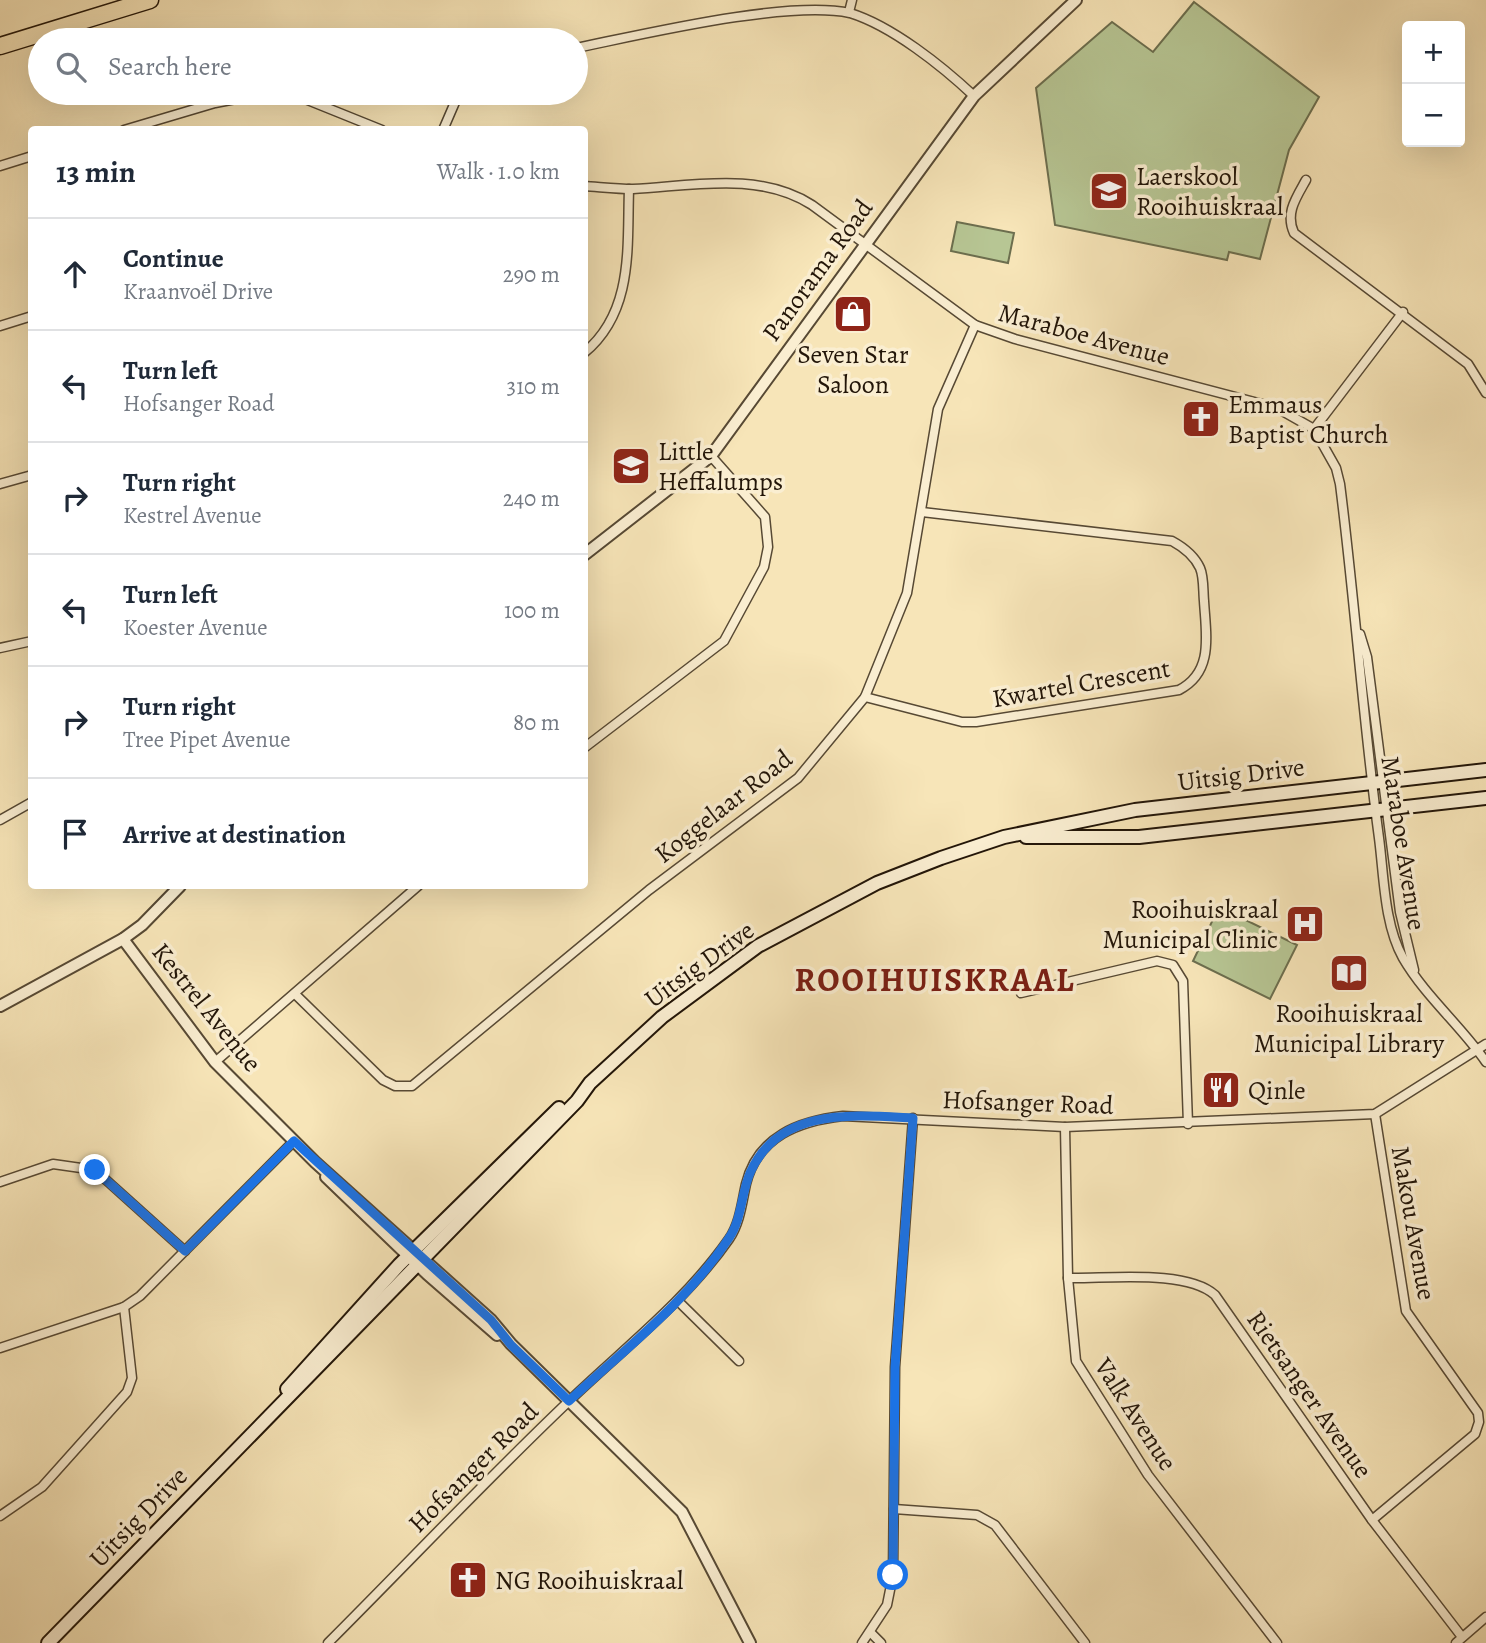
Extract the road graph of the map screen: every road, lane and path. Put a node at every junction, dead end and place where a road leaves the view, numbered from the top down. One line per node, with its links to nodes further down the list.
1 (150, 0): 5 (highway)
2 (852, 0): 4 (street)
3 (1076, 0): 9 (street, Panorama Road)
4 (849, 12): 8 (street); 9 (street)
5 (59, 28)
6 (28, 37): 7 (highway)
7 (0, 46)
8 (588, 46)
9 (974, 96): 21 (street, Panorama Road)
10 (208, 105): 13 (street)
11 (320, 105): 14 (street)
12 (454, 105): 15 (street)
13 (137, 126)
14 (372, 126)
15 (445, 126)
16 (28, 157): 17 (street)
17 (0, 166)
18 (1306, 180): 22 (street)
19 (588, 186): 20 (street, Maraboe Avenue)
20 (629, 189): 21 (street, Maraboe Avenue); 26 (street)
21 (865, 242): 24 (street, Maraboe Avenue); 29 (street, Panorama Road)
22 (1403, 312): 27 (street); 28 (street)
23 (28, 317): 25 (street)
24 (975, 325): 28 (street, Maraboe Avenue); 32 (street, Koggelaar Road)
25 (0, 326)
26 (588, 349)
27 (1486, 393)
28 (1314, 429): 39 (street, Maraboe Avenue)
29 (711, 456): 33 (street, Panorama Road); 37 (street)
30 (28, 476): 31 (street)
31 (0, 484)
32 (922, 512): 36 (street, Koggelaar Road); 36 (street, Kwartel Crescent)
33 (588, 552)
34 (28, 642): 35 (street)
35 (0, 648)
36 (865, 697): 49 (street, Koggelaar Road)
37 (588, 745)
38 (1486, 770): 39 (main road, Uitsig Drive)
39 (1377, 781): 42 (street, Maraboe Avenue); 44 (main road, Uitsig Drive)
40 (1486, 799): 42 (main road, Uitsig Drive)
41 (28, 804): 43 (street)
42 (1380, 811): 44 (main road, Uitsig Drive); 52 (street, Maraboe Avenue)
43 (0, 820)
44 (1004, 837): 62 (main road, Uitsig Drive)
45 (177, 889): 47 (street)
46 (415, 889): 49 (street)
47 (123, 939): 50 (street); 53 (street, Kestrel Avenue)
48 (1021, 993): 57 (street)
49 (295, 994): 53 (street)
50 (0, 1006)
51 (1486, 1044): 52 (street, Hofsanger Road)
52 (1478, 1049): 54 (street, Maraboe Avenue); 55 (street, Hofsanger Road)
53 (215, 1062): 59 (street, Kestrel Avenue)
54 (1486, 1062)
55 (1375, 1114): 57 (street, Hofsanger Road); 71 (street, Makou Avenue)
56 (913, 1118): 58 (street, Hofsanger Road); 64 (street, Hofsanger Road); 69 (street)
57 (1188, 1124): 58 (street, Hofsanger Road)
58 (1065, 1127): 63 (street, Valk Avenue)
59 (294, 1141): 61 (street); 62 (street, Kestrel Avenue)
60 (0, 1182): 61 (street)
61 (185, 1251): 65 (street)
62 (415, 1256): 68 (street, Kestrel Avenue); 75 (main road, Uitsig Drive)
63 (1068, 1278): 71 (street, Rietsanger Avenue); 81 (street, Valk Avenue)
64 (678, 1301): 67 (street); 68 (street, Hofsanger Road)
65 (124, 1307): 66 (street); 70 (street)
66 (0, 1348)
67 (739, 1362)
68 (569, 1401): 76 (street, Hofsanger Road); 77 (street, Kestrel Avenue)
69 (894, 1509): 73 (street); 80 (street)
70 (0, 1516)
71 (1372, 1520): 74 (street, Rietsanger Avenue)
72 (1486, 1617): 74 (street)
73 (870, 1633): 78 (street); 79 (street)
74 (1459, 1640)
75 (47, 1643)
76 (328, 1643)
77 (750, 1643)
78 (862, 1643)
79 (881, 1643)
80 (1085, 1643)
81 (1277, 1643)

